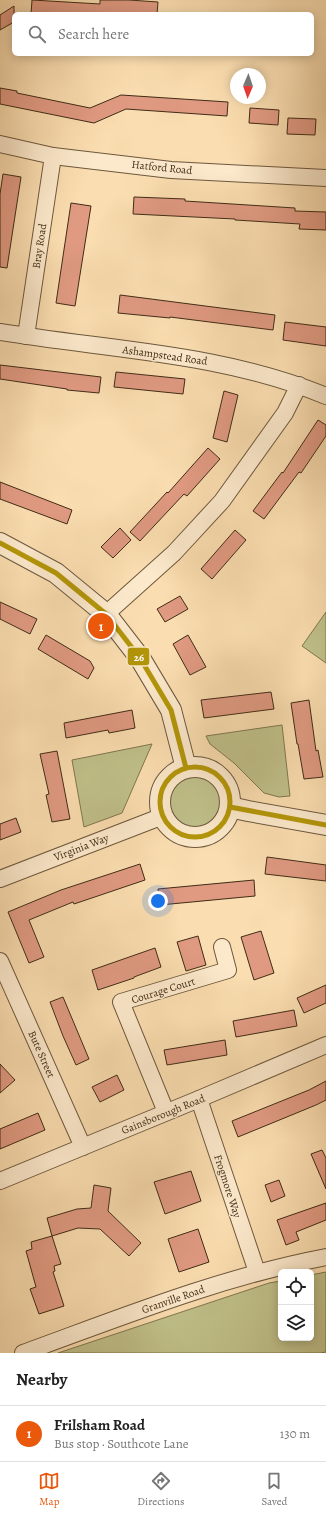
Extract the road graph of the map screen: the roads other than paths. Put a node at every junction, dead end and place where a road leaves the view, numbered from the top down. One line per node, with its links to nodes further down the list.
1 (0, 144): 2 (street, Hatford Road)
2 (53, 156): 3 (street, Hatford Road); 5 (street, Bray Road)
3 (326, 178)
4 (0, 332): 5 (street, Ashampstead Road)
5 (26, 336): 6 (street, Ashampstead Road)
6 (299, 385): 7 (street, Ashampstead Road); 9 (street)
7 (326, 396)
8 (0, 543): 9 (street)
9 (106, 614): 10 (street)
10 (186, 768): 11 (street); 12 (street)
11 (230, 807): 12 (street); 13 (street)
12 (163, 816): 14 (street, Virginia Way)
13 (326, 825)
14 (0, 879)
15 (222, 947): 19 (street, Courage Court)
16 (0, 961): 20 (street, Bute Street)
17 (326, 1045): 18 (street, Gainsborough Road)
18 (199, 1099): 19 (street, Gainsborough Road); 23 (street, Frogmore Way)
19 (166, 1112): 20 (street, Gainsborough Road)
20 (83, 1147): 21 (street, Gainsborough Road)
21 (0, 1181)
22 (326, 1257): 23 (street, Granville Road)
23 (257, 1272): 24 (street, Granville Road)
24 (23, 1353)

